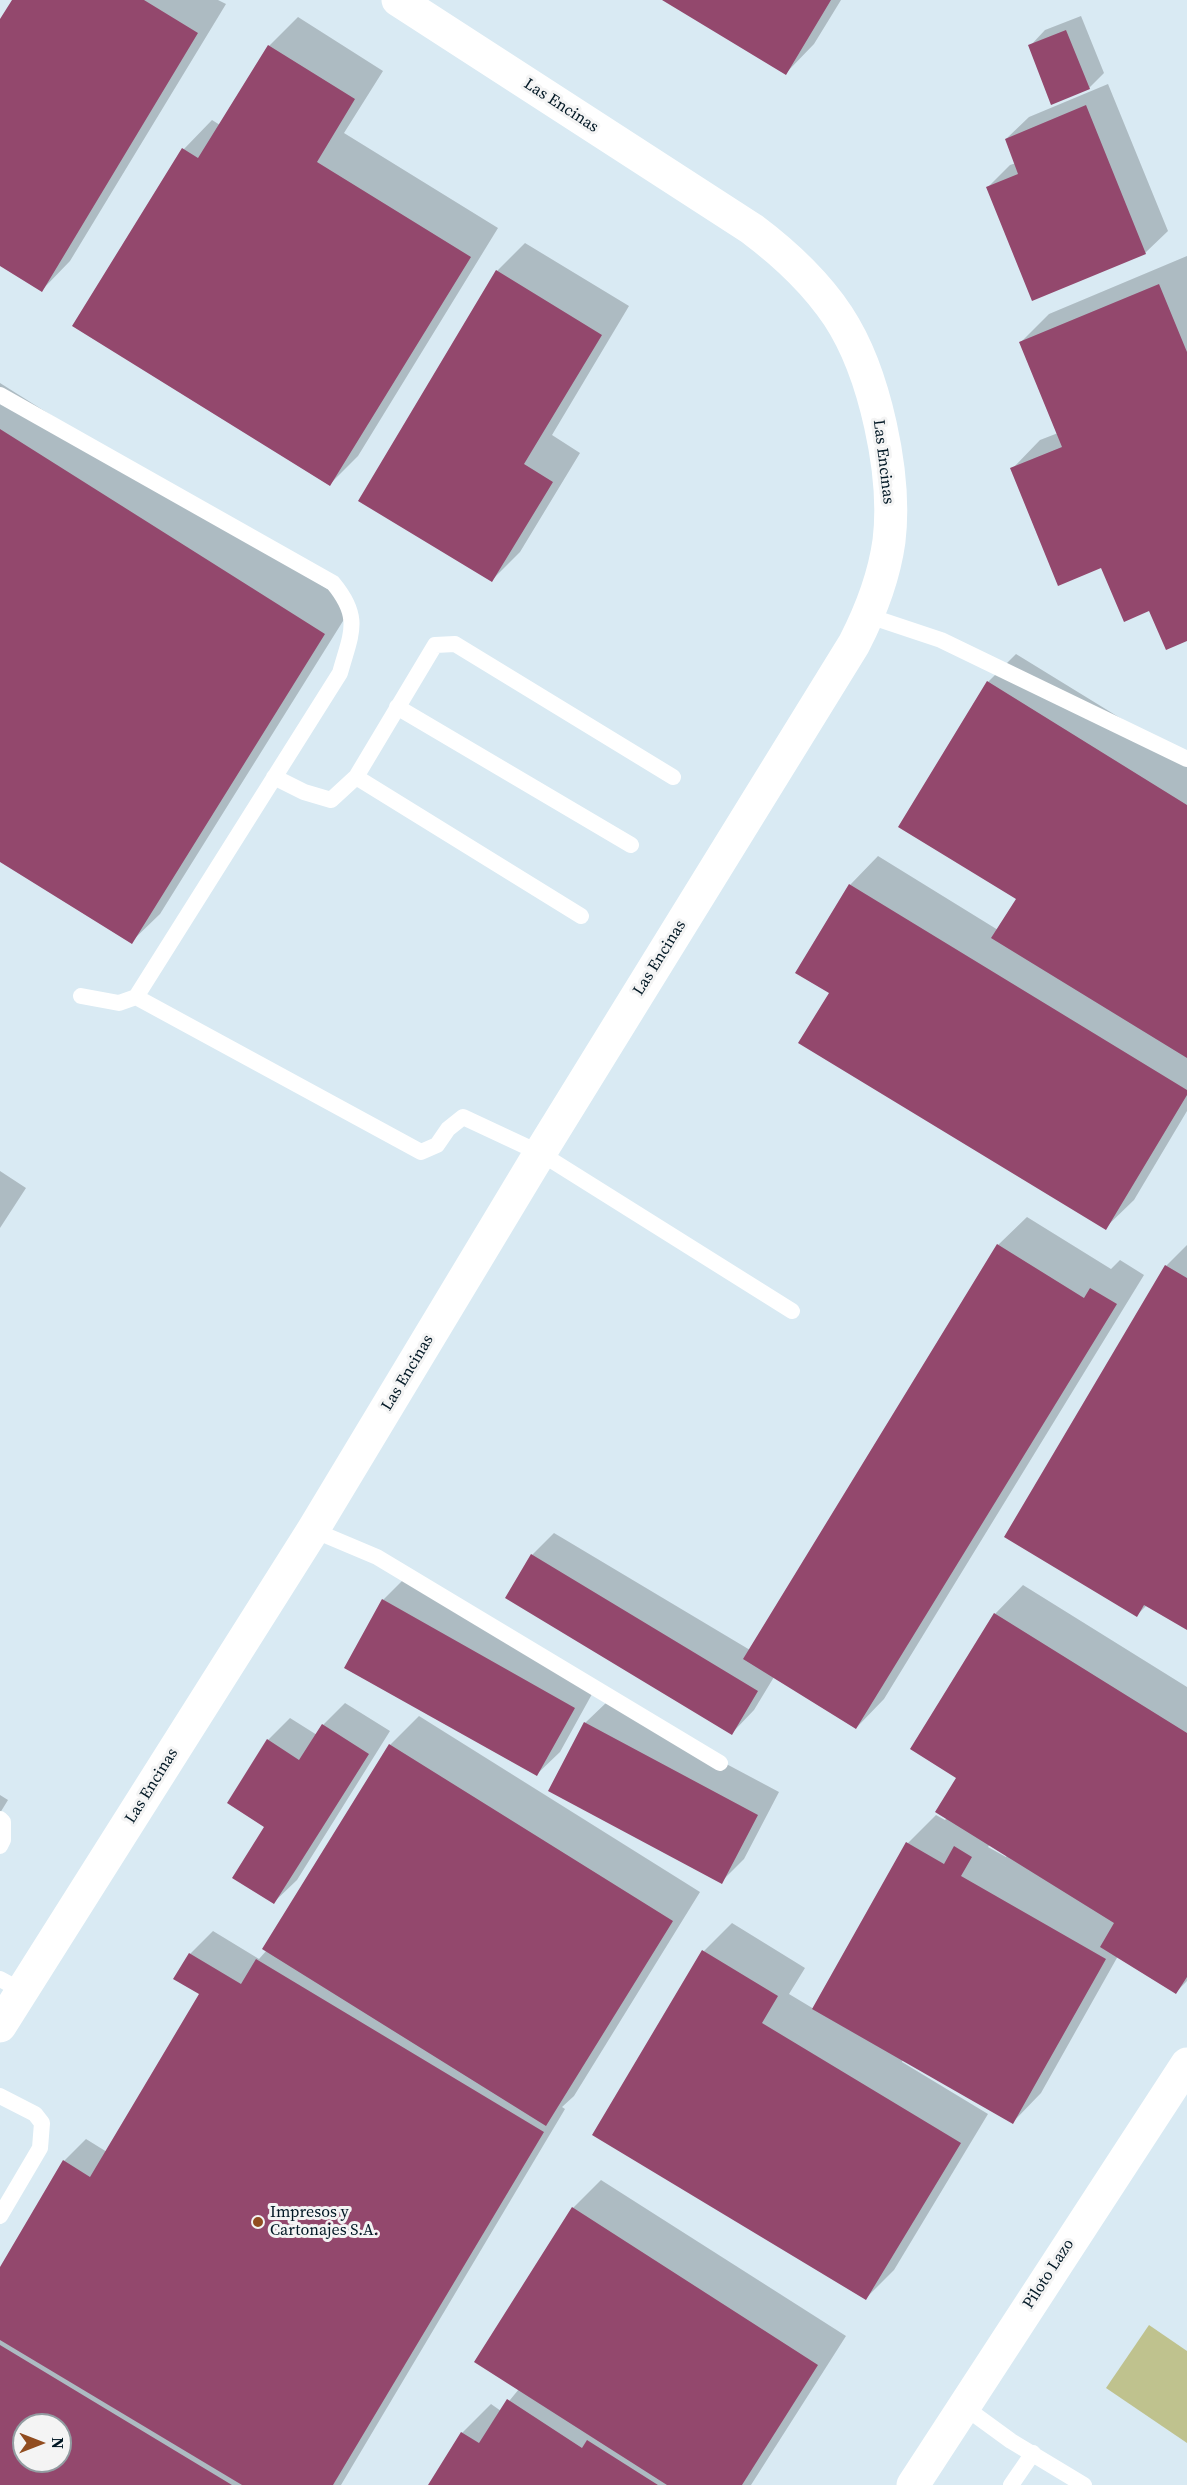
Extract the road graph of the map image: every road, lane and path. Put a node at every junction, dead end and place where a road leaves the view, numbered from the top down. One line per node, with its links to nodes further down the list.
1 (398, 0): 3 (street, Las Encinas)
2 (0, 395): 6 (lane)
3 (868, 616): 5 (lane); 13 (street, Las Encinas)
4 (397, 707): 7 (lane); 8 (lane); 9 (lane)
5 (1187, 759)
6 (274, 777): 7 (lane); 12 (lane)
7 (356, 777): 10 (lane)
8 (674, 777)
9 (631, 845)
10 (581, 916)
11 (81, 996): 12 (lane)
12 (136, 997): 13 (lane)
13 (540, 1153): 14 (lane); 15 (street, Las Encinas)
14 (792, 1311)
15 (313, 1530): 16 (lane); 19 (street, Las Encinas)
16 (720, 1763)
17 (0, 1819): 18 (lane)
18 (0, 1846)
19 (11, 1985): 20 (street, Las Encinas)
20 (0, 2026)
21 (1187, 2064): 24 (street, Piloto Lazo)
22 (0, 2096): 23 (lane)
23 (0, 2216)
24 (963, 2406): 25 (lane); 26 (street, Piloto Lazo)
25 (1033, 2453): 27 (lane); 28 (lane)
26 (913, 2485)
27 (1011, 2485)
28 (1084, 2485)

